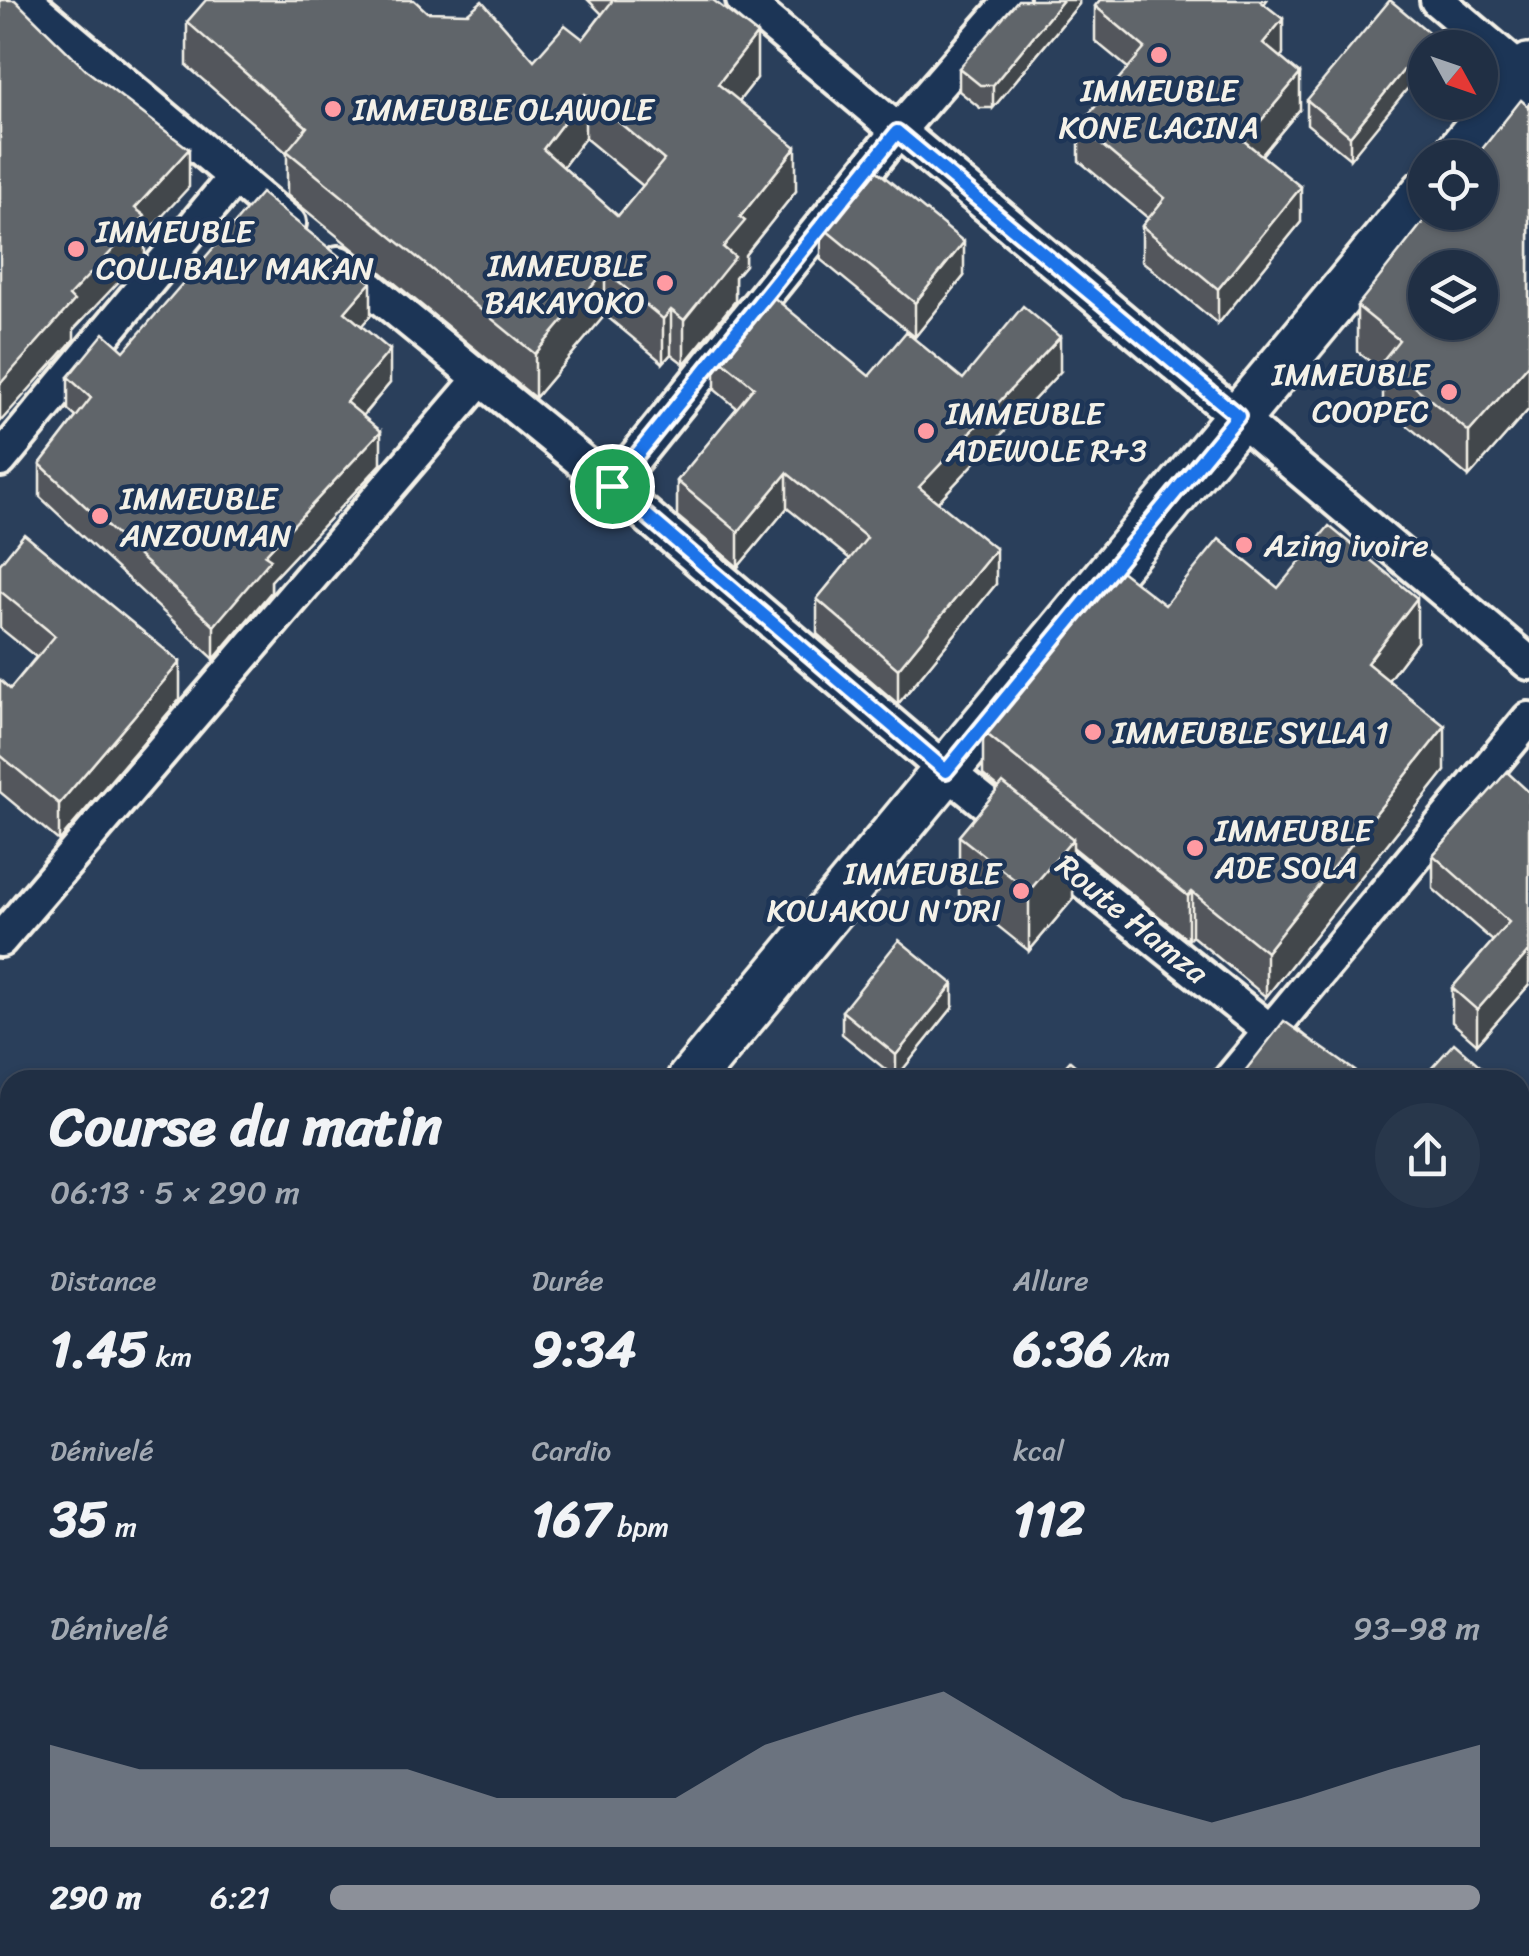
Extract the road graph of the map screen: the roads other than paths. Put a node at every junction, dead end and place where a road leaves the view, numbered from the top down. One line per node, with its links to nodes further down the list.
1 (25, 0): 8 (street, Route Hamza)
2 (743, 0): 6 (street)
3 (1012, 0): 6 (street)
4 (1437, 0): 5 (street)
5 (1527, 73): 7 (street)
6 (897, 132): 11 (street); 13 (street)
7 (1469, 140)
8 (234, 178): 10 (street, Route Hamza); 12 (street)
9 (1408, 212): 11 (street)
10 (480, 378): 13 (street, Route Hamza); 17 (street)
11 (1238, 416): 14 (street); 16 (street)
12 (0, 460)
13 (612, 486): 16 (street, Route Hamza)
14 (1529, 663)
15 (1529, 718): 18 (street)
16 (946, 771): 18 (street, Route Hamza); 19 (street)
17 (0, 940)
18 (1271, 1030): 20 (street); 21 (street, Route Hamza)
19 (698, 1070)
20 (1238, 1070)
21 (1319, 1070)

